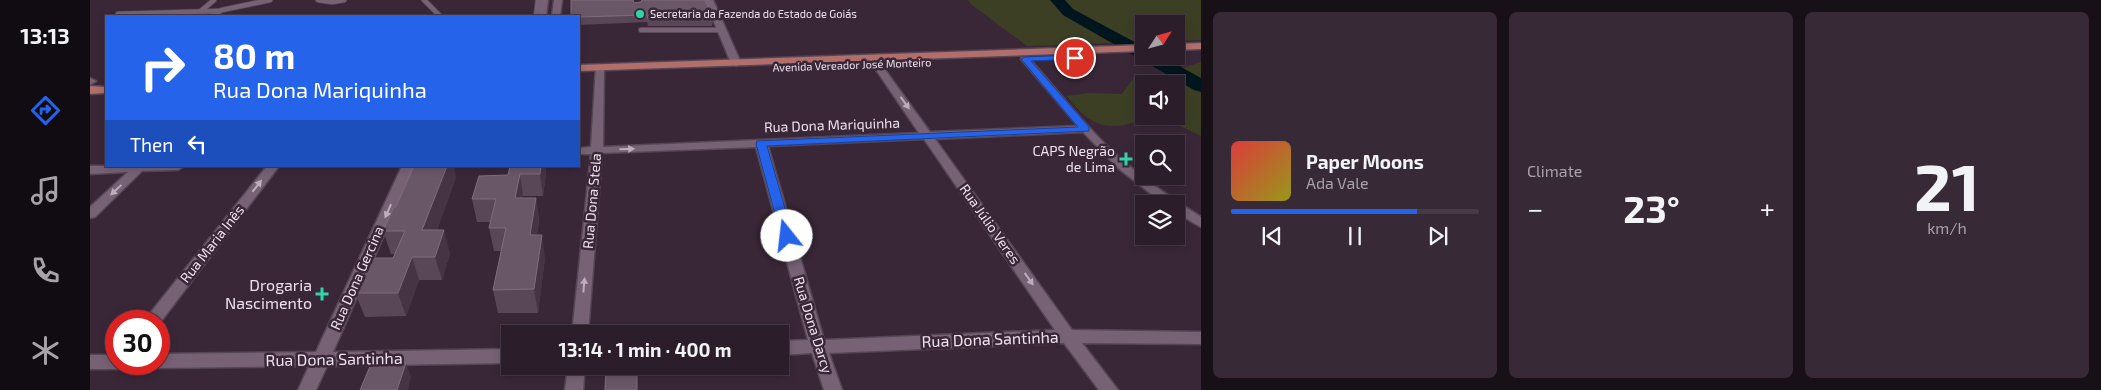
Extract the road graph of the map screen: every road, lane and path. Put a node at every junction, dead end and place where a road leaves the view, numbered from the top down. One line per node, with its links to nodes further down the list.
1 (214, 0): 11 (lane)
2 (270, 0): 10 (lane)
3 (318, 0): 4 (lane)
4 (344, 0)
5 (424, 0): 14 (lane)
6 (538, 0): 15 (lane)
7 (544, 0): 16 (street)
8 (558, 0): 17 (street)
9 (709, 0): 19 (street)
10 (219, 11): 11 (lane); 13 (lane)
11 (201, 12): 12 (lane)
12 (118, 14)
13 (213, 15)
14 (439, 15)
15 (536, 15)
16 (542, 15)
17 (556, 15)
18 (641, 30): 19 (lane)
19 (722, 30): 28 (street)
20 (1185, 46): 21 (main road)
21 (1201, 46)
22 (1135, 48): 27 (main road, Avenida Vereador José Monteiro)
23 (1185, 55): 24 (main road)
24 (1201, 55)
25 (1135, 56): 26 (main road, Avenida Vereador José Monteiro)
26 (1025, 59): 27 (main road, Avenida Vereador José Monteiro); 35 (street)
27 (874, 61): 28 (main road, Avenida Vereador José Monteiro); 30 (main road, Avenida Vereador José Monteiro); 36 (street, Rua Júlio Veres, one-way to 36)
28 (736, 63): 30 (main road, Avenida Vereador José Monteiro)
29 (580, 68): 30 (main road, Avenida Vereador José Monteiro)
30 (599, 70): 31 (main road, Avenida Vereador José Monteiro); 38 (street, Rua Dona Stela)
31 (580, 73)
32 (105, 81): 33 (main road)
33 (90, 84): 34 (main road)
34 (105, 90)
35 (1086, 129): 36 (street, Rua Dona Mariquinha); 44 (street)
36 (929, 136): 37 (street, Rua Dona Mariquinha); 50 (street, Rua Júlio Veres, one-way to 50)
37 (761, 144): 38 (street, Rua Dona Mariquinha, one-way to 37); 52 (street, Rua Dona Darcy)
38 (596, 150): 39 (street, Rua Dona Mariquinha); 49 (street, Rua Dona Stela, one-way to 38)
39 (580, 151)
40 (141, 167): 43 (street); 46 (street, one-way to 46)
41 (272, 167): 48 (street, Rua Maria Inês, one-way to 41)
42 (408, 167): 55 (street, Rua Dona Gercina, one-way to 55)
43 (90, 170)
44 (1160, 195)
45 (1185, 213): 47 (street)
46 (90, 214)
47 (1201, 223)
48 (161, 310)
49 (581, 325)
50 (1068, 336): 51 (street, Rua Dona Santinha); 52 (street, Rua Dona Santinha); 63 (street, Rua Júlio Veres)
51 (1201, 338)
52 (818, 346): 53 (street, Rua Dona Santinha); 62 (street, Rua Dona Darcy)
53 (789, 348)
54 (501, 356): 55 (street, Rua Dona Santinha)
55 (322, 359): 56 (street, Rua Dona Santinha); 60 (street, Rua Dona Gercina)
56 (170, 361)
57 (90, 362): 58 (street)
58 (105, 362)
59 (576, 375): 61 (street)
60 (307, 390)
61 (574, 390)
62 (833, 390)
63 (1109, 390)

